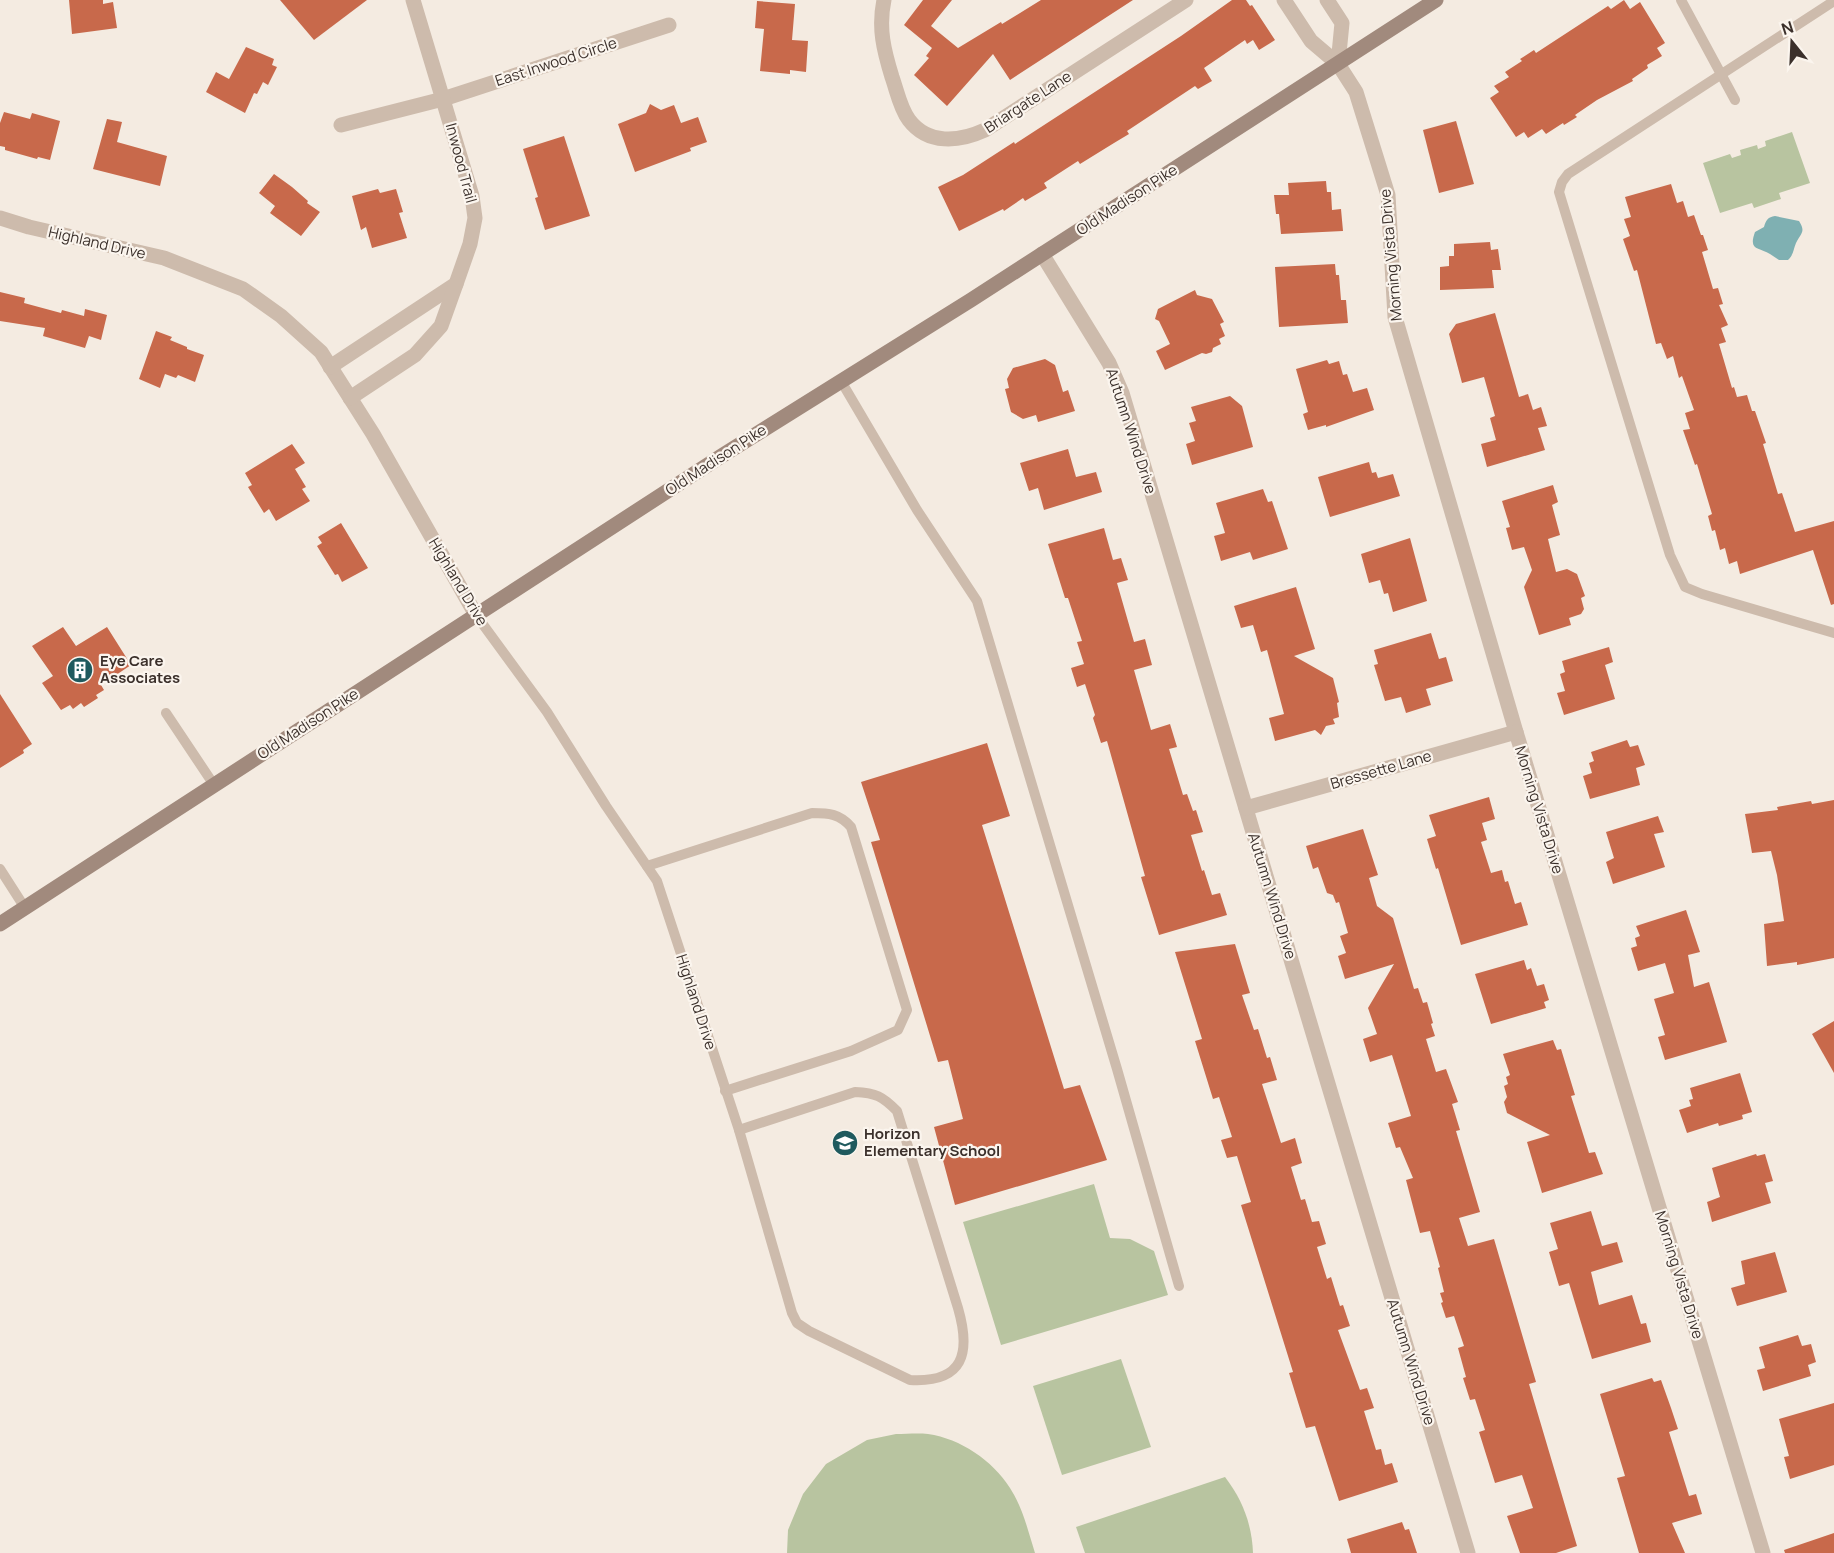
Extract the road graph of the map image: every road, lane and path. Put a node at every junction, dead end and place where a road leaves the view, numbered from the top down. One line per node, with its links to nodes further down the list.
1 (413, 0): 12 (street, Inwood Trail)
2 (884, 0): 3 (street, Briargate Lane)
3 (1186, 0)
4 (1284, 0): 10 (street, Morning Vista Drive)
5 (1327, 0): 10 (street)
6 (1436, 0): 10 (main road, Old Madison Pike)
7 (1681, 0): 11 (lane)
8 (1834, 1): 11 (lane)
9 (669, 25): 12 (street, East Inwood Circle)
10 (1338, 64): 16 (main road, Old Madison Pike); 24 (street, Morning Vista Drive)
11 (1722, 74): 13 (lane); 22 (lane)
12 (443, 99): 14 (street, East Inwood Circle); 17 (street, Inwood Trail)
13 (1735, 100)
14 (341, 125)
15 (0, 218): 18 (street, Highland Drive)
16 (1042, 255): 19 (main road, Old Madison Pike); 26 (street, Autumn Wind Drive)
17 (456, 284): 18 (street); 20 (street, Inwood Trail)
18 (330, 367): 20 (street, Highland Drive)
19 (841, 381): 21 (main road, Old Madison Pike); 33 (lane)
20 (350, 398): 21 (street, Highland Drive)
21 (476, 615): 25 (main road, Old Madison Pike); 27 (lane, Highland Drive)
22 (1834, 633)
23 (166, 713): 25 (lane)
24 (1516, 732): 26 (street, Bressette Lane); 35 (street, Morning Vista Drive)
25 (214, 785): 29 (main road, Old Madison Pike)
26 (1246, 808): 34 (street, Autumn Wind Drive)
27 (647, 867): 31 (lane, Highland Drive); 31 (lane)
28 (0, 869): 29 (lane)
29 (25, 908): 30 (main road, Old Madison Pike)
30 (0, 924)
31 (725, 1091): 32 (lane, Highland Drive)
32 (739, 1131): 32 (lane, Highland Drive)
33 (1179, 1286)
34 (1468, 1553)
35 (1763, 1553)

